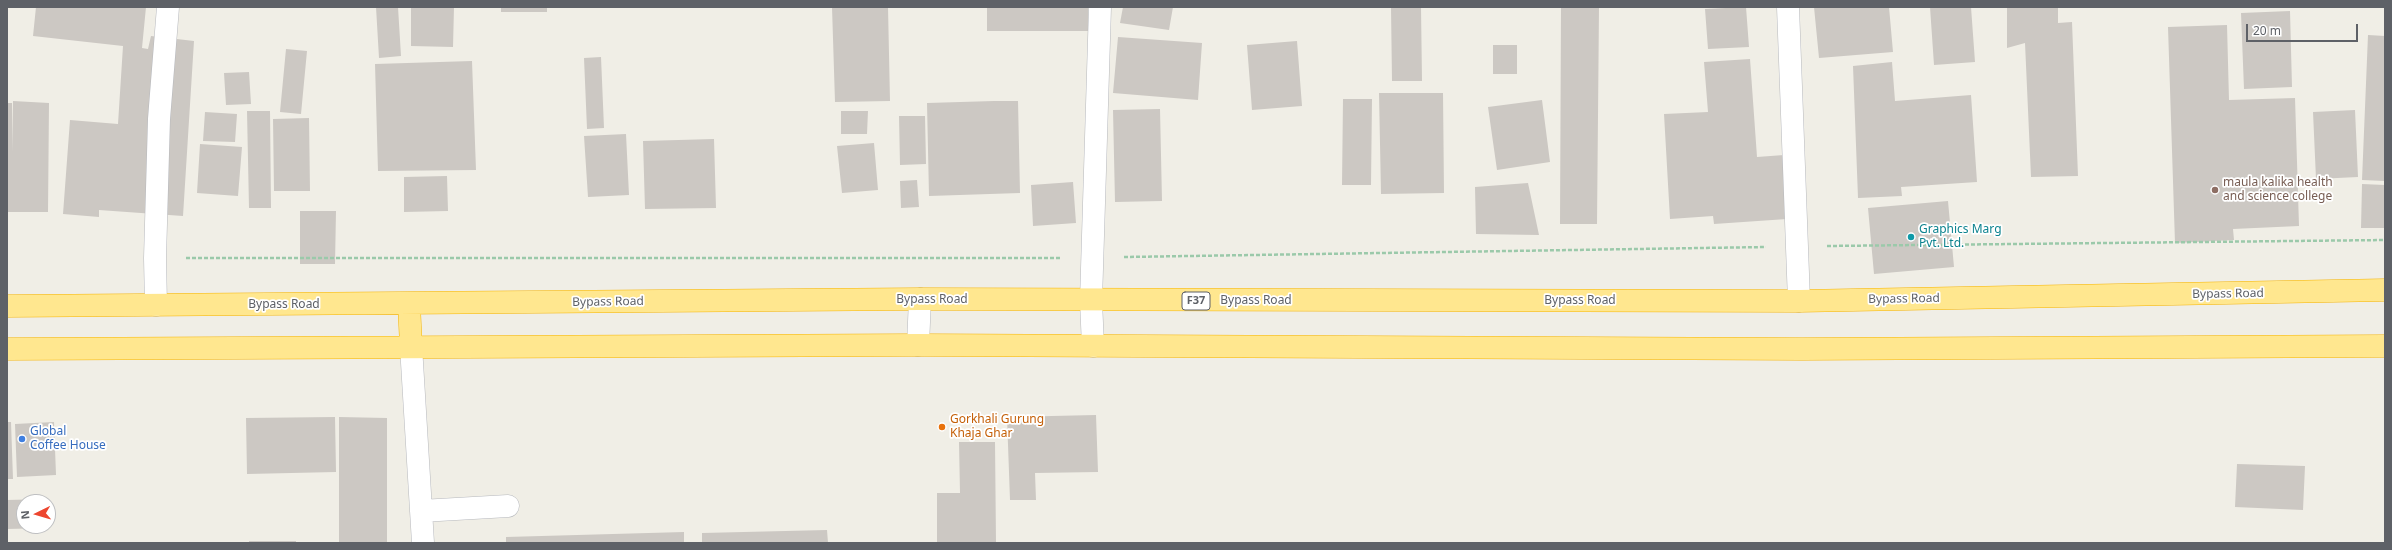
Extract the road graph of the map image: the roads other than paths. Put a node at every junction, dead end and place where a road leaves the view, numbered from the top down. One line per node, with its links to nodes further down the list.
1 (168, 7): 9 (street)
2 (1100, 7): 6 (street)
3 (1788, 7): 7 (street)
4 (2385, 290): 7 (highway, Bypass Road / F37)
5 (920, 300): 6 (highway, Bypass Road / F37); 8 (highway, Bypass Road / F37); 11 (street)
6 (1091, 301): 7 (highway, Bypass Road / F37); 13 (street)
7 (1799, 301)
8 (409, 304): 9 (highway, Bypass Road / F37); 12 (highway)
9 (156, 305): 10 (highway, Bypass Road / F37)
10 (7, 306)
11 (918, 345): 12 (highway); 13 (highway)
12 (412, 346): 15 (highway); 17 (street)
13 (1093, 346): 14 (highway)
14 (2385, 346)
15 (7, 349)
16 (508, 506): 17 (street)
17 (421, 512): 18 (street)
18 (423, 543)

